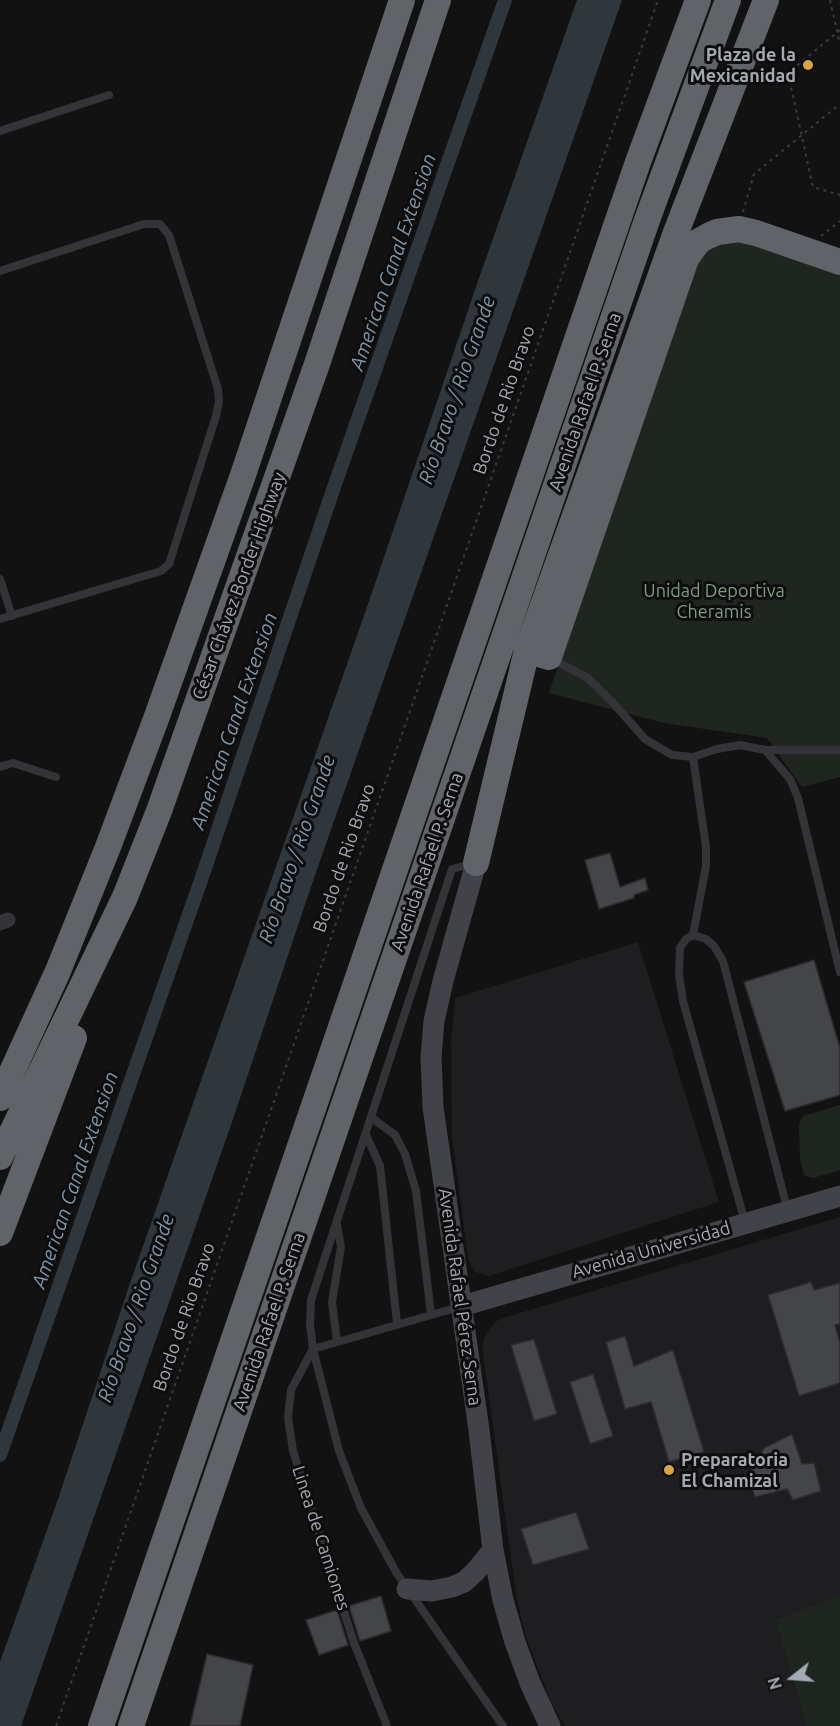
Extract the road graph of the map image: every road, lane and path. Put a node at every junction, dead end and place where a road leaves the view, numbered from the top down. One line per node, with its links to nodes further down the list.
1 (402, 0): 30 (highway, César Chávez Border Highway)
2 (438, 0): 28 (highway, César Chávez Border Highway)
3 (658, 0): 49 (path, Bordo de Rio Bravo)
4 (698, 0): 50 (highway, Avenida Rafael P. Serna)
5 (728, 0): 51 (highway, Avenida Rafael P. Serna)
6 (766, 0): 21 (highway)
7 (830, 0): 8 (path)
8 (839, 31): 9 (path); 13 (path)
9 (840, 44)
10 (108, 95): 12 (lane)
11 (840, 104): 13 (path)
12 (0, 130)
13 (802, 136): 14 (path); 15 (path)
14 (840, 195)
15 (739, 229): 16 (highway); 21 (highway)
16 (840, 262)
17 (0, 271): 19 (lane)
18 (0, 579): 19 (lane)
19 (12, 616): 20 (lane)
20 (0, 619)
21 (538, 653): 24 (lane); 27 (highway)
22 (765, 750): 23 (lane); 24 (lane); 31 (lane)
23 (840, 750)
24 (693, 757): 29 (lane)
25 (0, 767): 26 (lane)
26 (56, 777)
27 (476, 863): 34 (lane); 42 (main road, Avenida Rafael Pérez Serna)
28 (125, 897): 36 (highway, César Chávez Border Highway); 41 (highway)
29 (693, 936): 38 (lane); 39 (lane)
30 (58, 970): 32 (highway); 33 (highway, César Chávez Border Highway)
31 (840, 972)
32 (0, 1063)
33 (0, 1098)
34 (372, 1118): 35 (lane); 43 (lane)
35 (366, 1135): 40 (lane); 44 (lane)
36 (0, 1157)
37 (840, 1196): 38 (main road, Avenida Universidad)
38 (788, 1211): 39 (main road, Avenida Universidad)
39 (745, 1222): 42 (main road, Avenida Universidad)
40 (337, 1224): 45 (lane); 46 (lane)
41 (0, 1233)
42 (462, 1306): 43 (lane); 47 (main road, Avenida Rafael Pérez Serna)
43 (431, 1314): 44 (lane)
44 (397, 1323): 45 (lane)
45 (336, 1342): 46 (lane)
46 (313, 1349): 48 (lane); 52 (lane, Linea de Camiones)
47 (493, 1550): 48 (main road); 54 (main road, Avenida Rafael Pérez Serna)
48 (407, 1589): 53 (lane)
49 (56, 1726)
50 (101, 1726)
51 (130, 1726)
52 (387, 1726)
53 (503, 1726)
54 (550, 1726)

